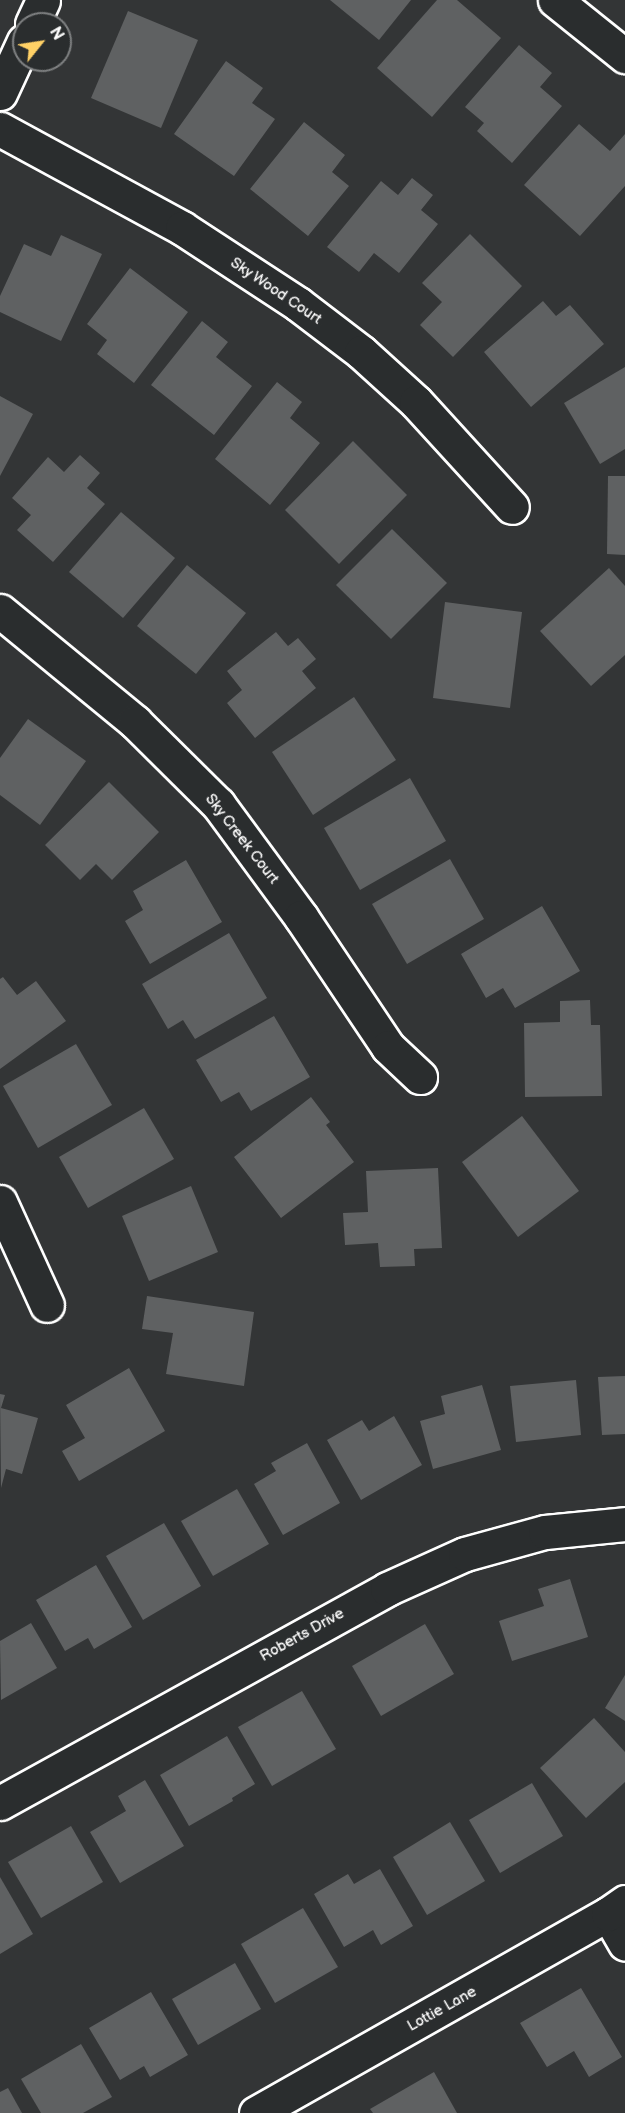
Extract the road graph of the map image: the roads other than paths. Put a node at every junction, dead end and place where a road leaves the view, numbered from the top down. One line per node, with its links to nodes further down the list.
1 (555, 0): 2 (street)
2 (625, 56)
3 (12, 67): 4 (street)
4 (0, 93)
5 (0, 129): 6 (street, Sky Wood Court)
6 (512, 507)
7 (0, 611): 8 (street, Sky Creek Court)
8 (420, 1077)
9 (0, 1202): 10 (street)
10 (47, 1305)
11 (625, 1524): 12 (street, Roberts Drive)
12 (0, 1803)
13 (617, 1908): 14 (street); 15 (street, Lottie Lane)
14 (625, 1943)
15 (256, 2113)

